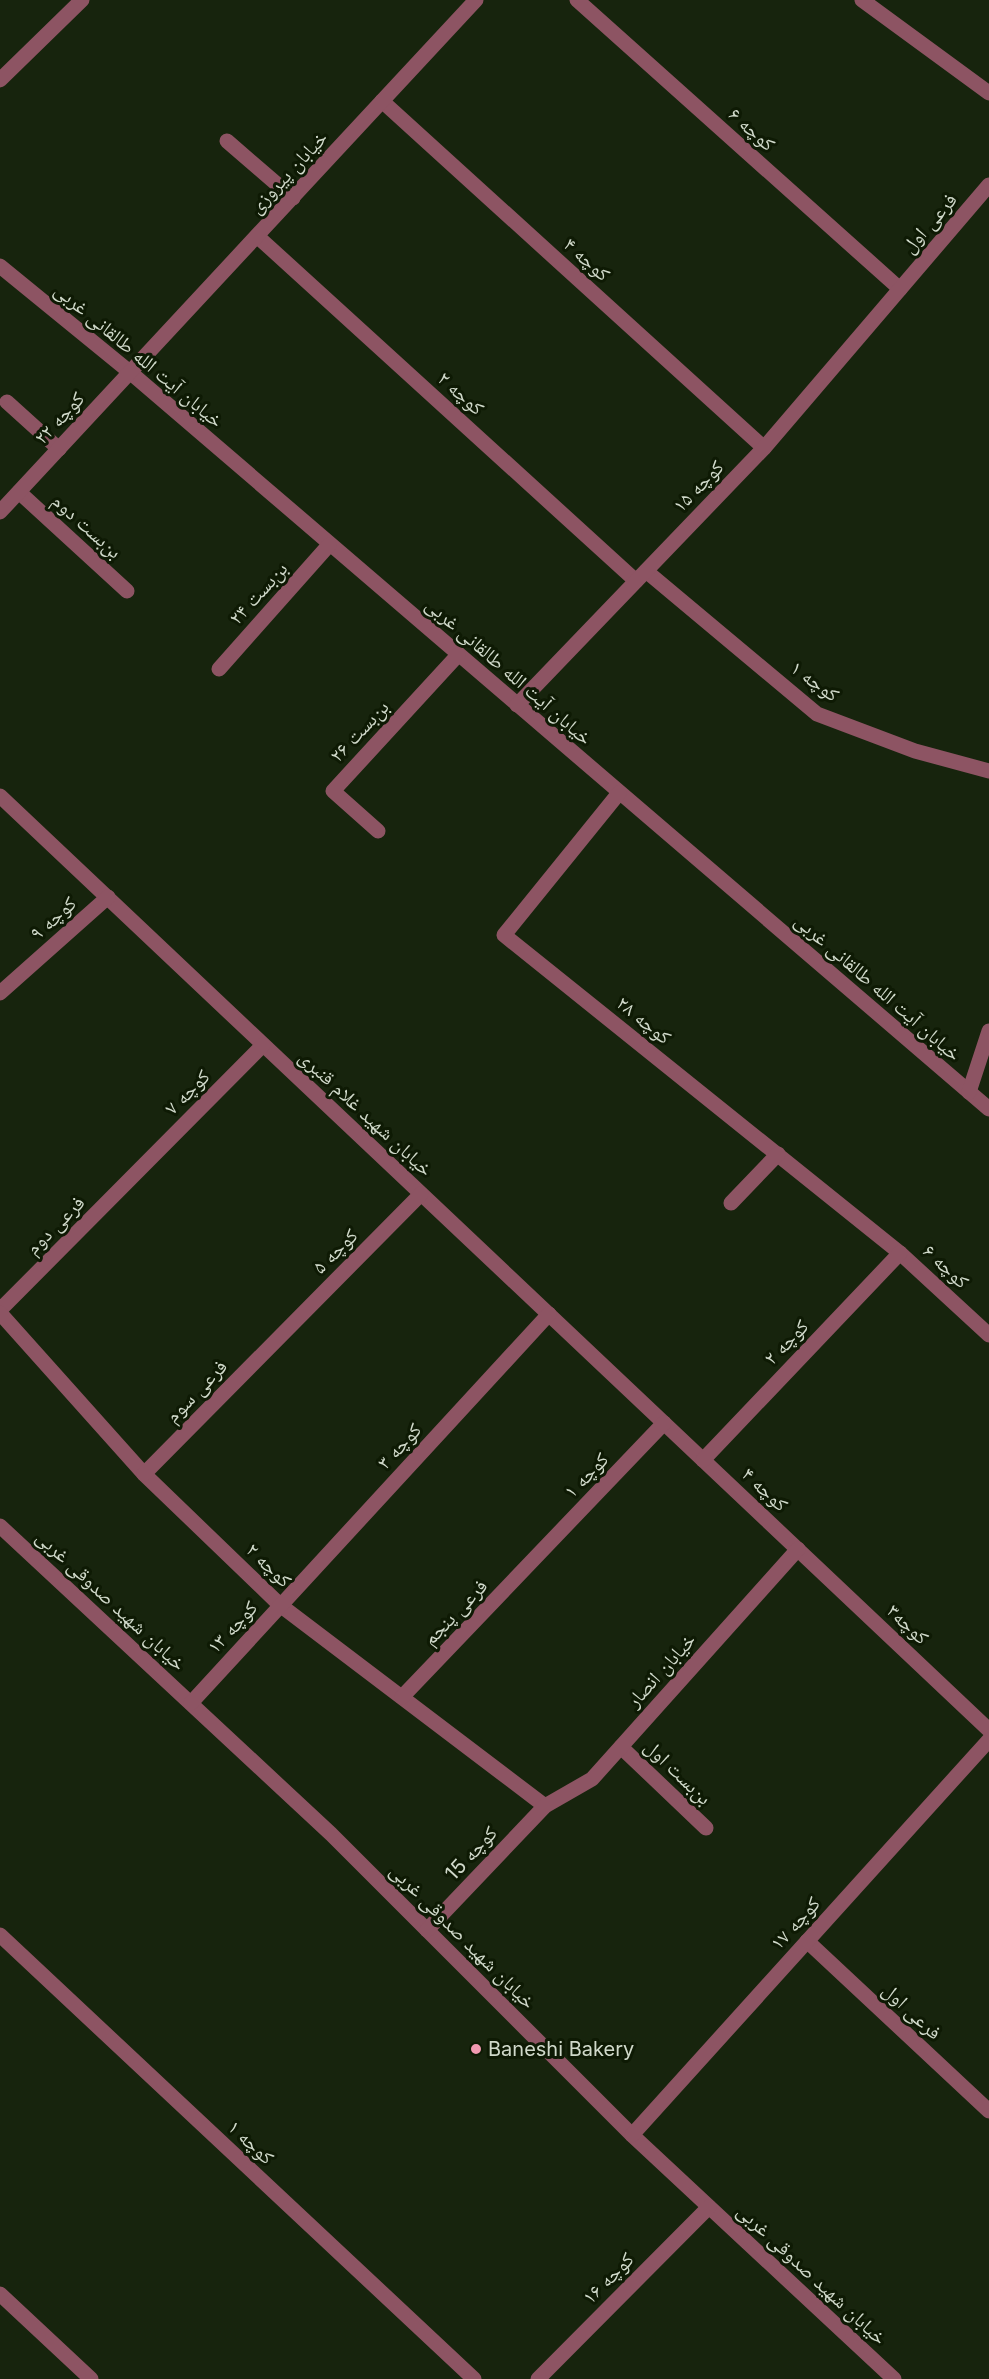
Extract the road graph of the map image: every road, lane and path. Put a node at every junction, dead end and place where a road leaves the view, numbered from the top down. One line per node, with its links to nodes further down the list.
1 (82, 0): 5 (street)
2 (476, 0): 7 (street, خیابان پیروزی)
3 (577, 0): 13 (street, کوچه ۶)
4 (862, 0): 6 (street)
5 (0, 80)
6 (989, 93)
7 (382, 101): 10 (street, خیابان پیروزی); 16 (street, کوچه ۴)
8 (226, 141): 10 (street)
9 (989, 185): 13 (street, فرعی اول)
10 (293, 198): 11 (street, خیابان پیروزی)
11 (257, 236): 14 (street, خیابان پیروزی); 21 (street, کوچه ۲)
12 (0, 266): 14 (street, خیابان آیت الله طالقانی غربی)
13 (900, 289): 16 (street, کوچه ۱۵)
14 (130, 373): 17 (street, کوچه ۲۲); 20 (street, خیابان آیت الله طالقانی غربی)
15 (8, 402): 17 (street)
16 (764, 448): 21 (street, کوچه ۱۵)
17 (59, 450): 18 (street, کوچه ۲۲)
18 (19, 492): 19 (street); 22 (street, بن‌بست دوم)
19 (0, 512)
20 (329, 545): 23 (street, خیابان آیت الله طالقانی غربی); 24 (street, بن‌بست ۲۴)
21 (641, 576): 25 (street, کوچه ۱۵); 26 (street, کوچه ۱)
22 (127, 591)
23 (458, 655): 25 (street, خیابان آیت الله طالقانی غربی); 29 (street, بن‌بست ۲۶)
24 (219, 669)
25 (517, 705): 27 (street, خیابان آیت الله طالقانی غربی)
26 (989, 771)
27 (619, 793): 34 (street, خیابان آیت الله طالقانی غربی); 36 (street, کوچه ۲۸)
28 (0, 796): 30 (street, خیابان شهید غلام قنبری)
29 (378, 831)
30 (108, 897): 31 (street, کوچه ۹); 33 (street, خیابان شهید غلام قنبری)
31 (0, 993)
32 (989, 1031): 34 (street)
33 (263, 1044): 37 (street, کوچه ۷); 38 (street, خیابان شهید غلام قنبری)
34 (969, 1092): 35 (street, خیابان آیت الله طالقانی غربی)
35 (989, 1109)
36 (778, 1154): 39 (street); 40 (street, کوچه ۲۸)
37 (140, 1169): 41 (street, فرعی دوم)
38 (421, 1194): 42 (street, خیابان شهید غلام قنبری); 44 (street, کوچه ۵)
39 (731, 1203)
40 (900, 1253): 43 (street, کوچه ۶); 46 (street, کوچه ۲)
41 (0, 1312): 47 (street, کوچه ۲)
42 (549, 1314): 45 (street, خیابان شهید غلام قنبری); 51 (street, کوچه ۳)
43 (989, 1335)
44 (278, 1337): 47 (street, فرعی سوم)
45 (664, 1423): 46 (street, خیابان شهید غلام قنبری); 50 (street, کوچه ۱)
46 (703, 1460): 49 (street, کوچه ۴)
47 (144, 1474): 51 (street, کوچه ۲)
48 (0, 1526): 53 (street, خیابان شهید صدوقی غربی)
49 (798, 1549): 54 (street, کوچه۳); 56 (street, خیابان انصار)
50 (538, 1555): 52 (street, فرعی پنجم)
51 (280, 1605): 52 (street, کوچه ۲); 53 (street, کوچه ۱۳)
52 (402, 1697): 57 (street, کوچه ۲)
53 (191, 1703): 59 (street, خیابان شهید صدوقی غربی)
54 (989, 1730)
55 (989, 1740): 61 (street, کوچه ۱۷)
56 (621, 1747): 57 (street, خیابان انصار); 58 (street, بن‌بست اول)
57 (545, 1806): 59 (street, کوچه 15)
58 (705, 1828)
59 (427, 1930): 63 (street, خیابان شهید صدوقی غربی)
60 (0, 1935): 67 (street, کوچه ۱)
61 (807, 1941): 62 (street, فرعی اول); 63 (street, کوچه ۱۷)
62 (989, 2111)
63 (632, 2135): 64 (street, خیابان شهید صدوقی غربی)
64 (709, 2207): 68 (street, کوچه ۱۶); 69 (street, خیابان شهید صدوقی غربی)
65 (0, 2294): 66 (street)
66 (91, 2379)
67 (474, 2379)
68 (538, 2379)
69 (894, 2379)

